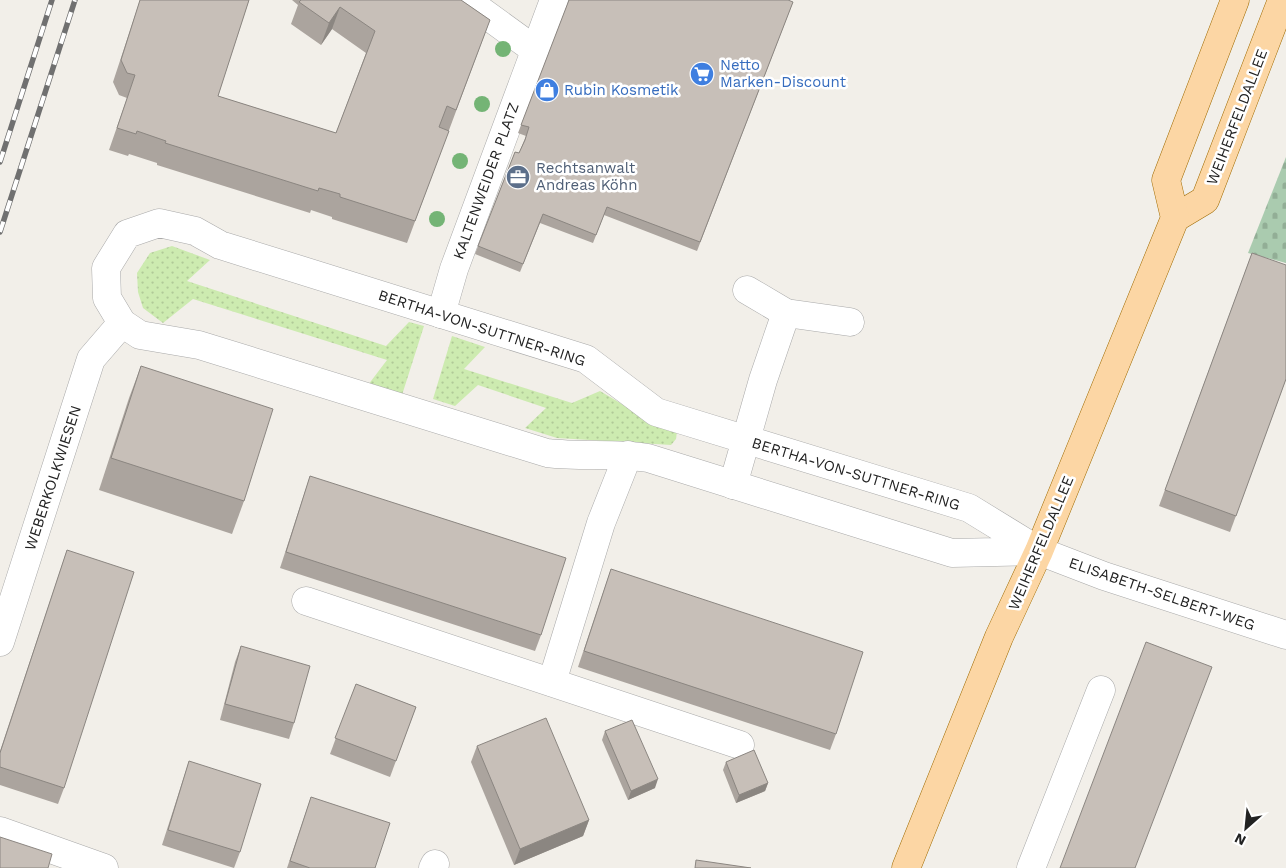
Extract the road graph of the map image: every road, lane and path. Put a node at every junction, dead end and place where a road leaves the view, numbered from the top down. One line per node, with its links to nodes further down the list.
1 (466, 0): 5 (street)
2 (554, 0): 5 (street, KALTENWEIDER PLATZ)
3 (1235, 0): 6 (main road)
4 (1282, 0): 6 (main road, WEIHERFELDALLEE)
5 (535, 50): 9 (street, KALTENWEIDER PLATZ)
6 (1175, 218): 15 (main road, WEIHERFELDALLEE)
7 (747, 290): 8 (street)
8 (786, 313): 10 (street); 12 (street)
9 (441, 314): 11 (street, BERTHA-VON-SUTTNER-RING); 12 (street, BERTHA-VON-SUTTNER-RING)
10 (850, 322)
11 (122, 323): 13 (street, BERTHA-VON-SUTTNER-RING); 18 (street, WEBERKOLKWIESEN)
12 (746, 440): 14 (street); 15 (street, BERTHA-VON-SUTTNER-RING)
13 (628, 456): 14 (street, BERTHA-VON-SUTTNER-RING); 19 (street)
14 (733, 485): 15 (street, BERTHA-VON-SUTTNER-RING)
15 (1039, 551): 17 (street, ELISABETH-SELBERT-WEG); 24 (main road, WEIHERFELDALLEE)
16 (306, 601): 19 (street)
17 (1286, 635)
18 (0, 642)
19 (552, 682): 21 (street)
20 (1101, 690): 25 (street)
21 (740, 745)
22 (0, 831): 23 (street)
23 (104, 868)
24 (906, 868)
25 (1031, 868)

